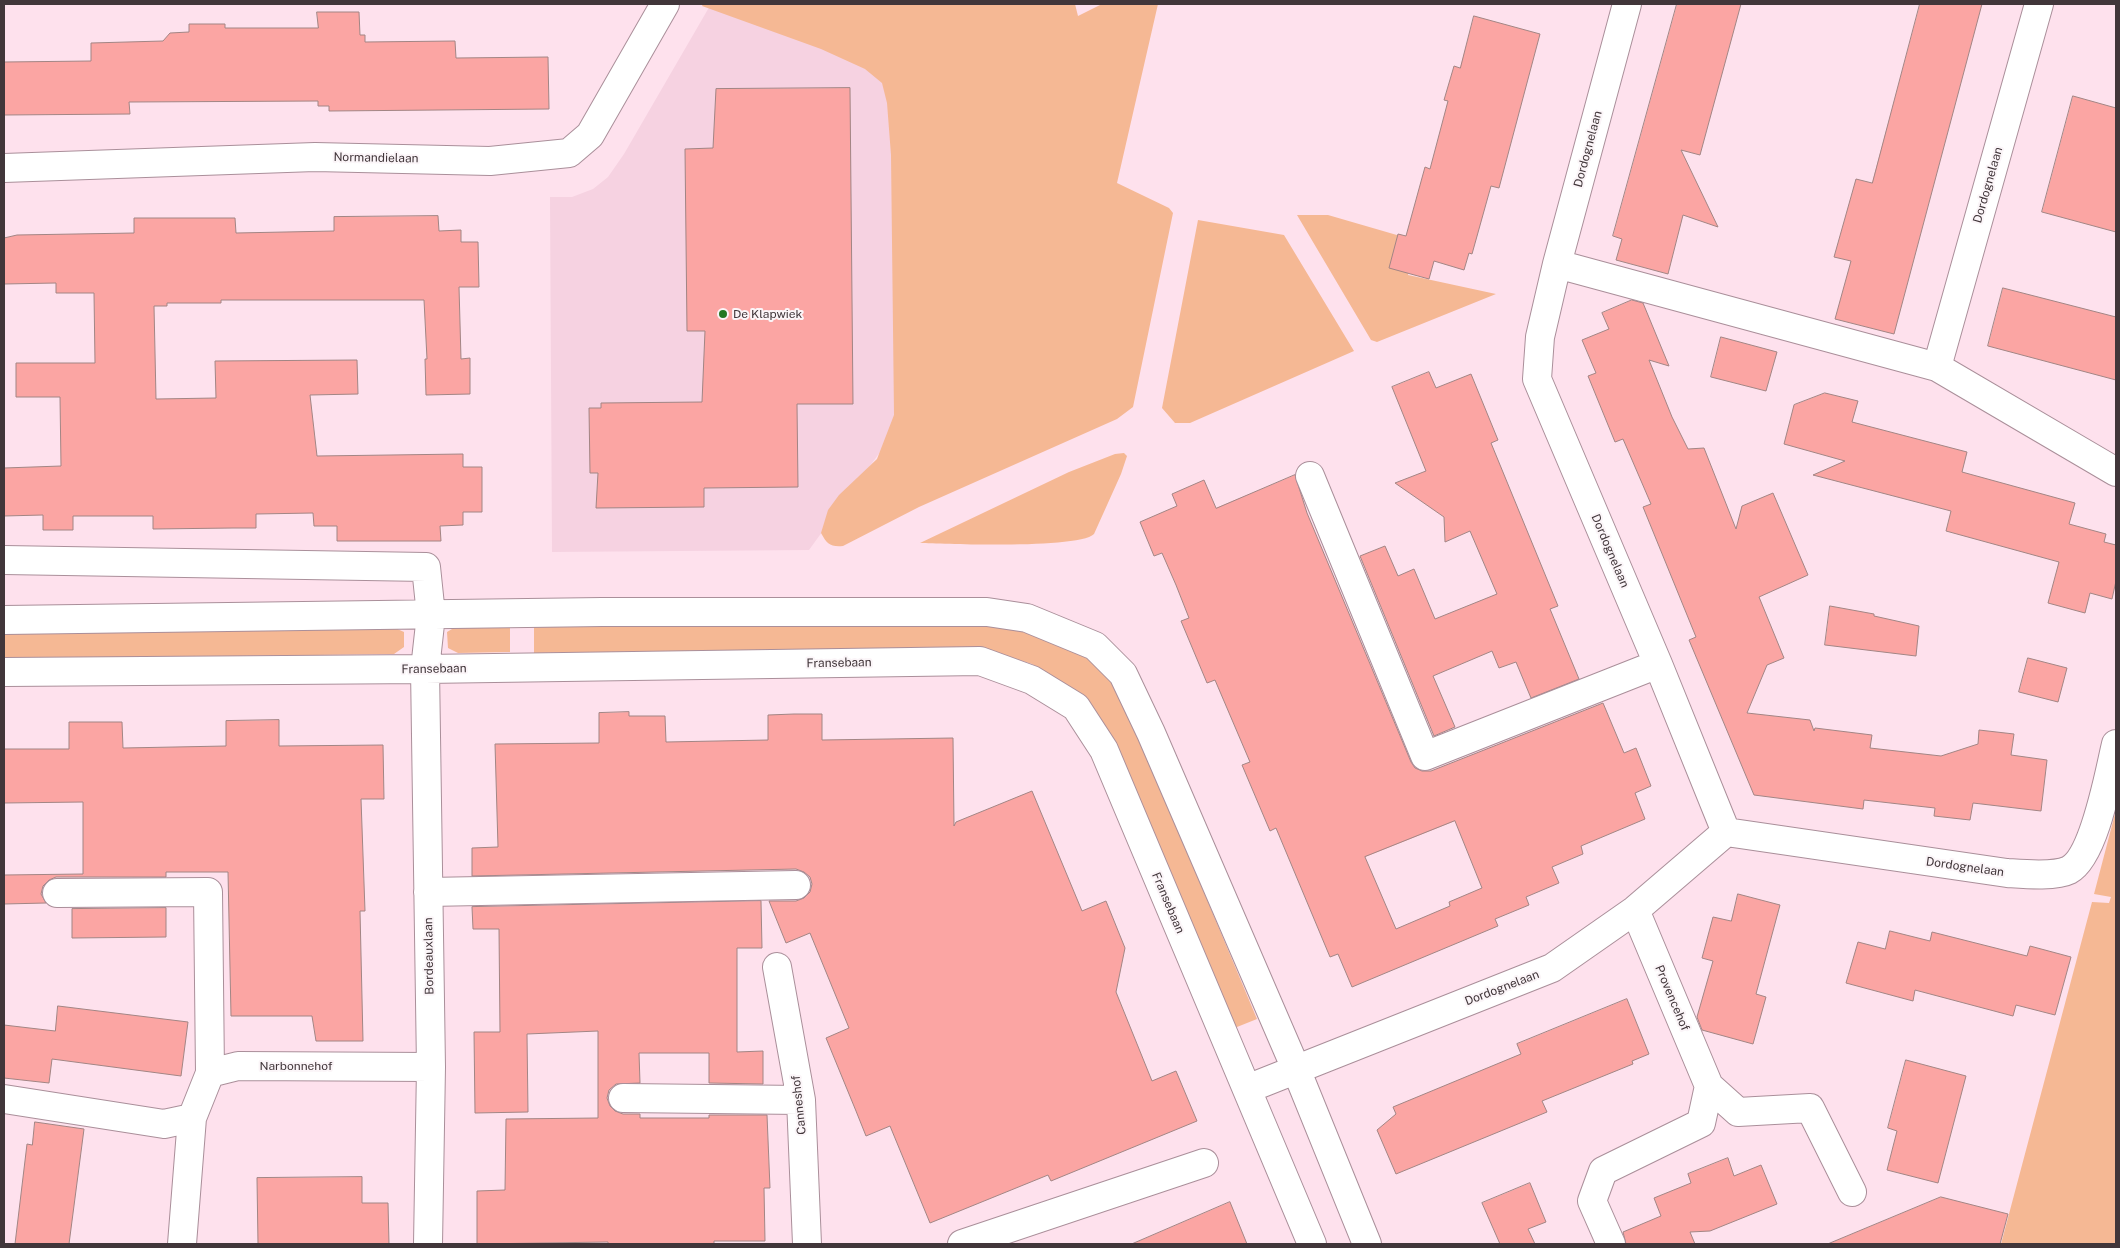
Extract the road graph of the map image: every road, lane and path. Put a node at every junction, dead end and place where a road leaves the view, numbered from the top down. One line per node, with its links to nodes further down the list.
1 (665, 4): 4 (street, Normandielaan)
2 (1627, 4): 5 (street, Dordognelaan)
3 (2039, 4): 6 (street, Dordognelaan)
4 (4, 168)
5 (1557, 264): 6 (street); 12 (street, Dordognelaan)
6 (1937, 367): 7 (street)
7 (2116, 472)
8 (1310, 476): 12 (street)
9 (4, 560): 10 (street)
10 (431, 615): 11 (street); 13 (street, Bordeauxlaan); 23 (street)
11 (4, 620)
12 (1658, 664): 16 (street, Dordognelaan)
13 (425, 669): 14 (street, Fransebaan); 18 (street, Bordeauxlaan); 26 (street, Fransebaan)
14 (4, 672)
15 (2116, 744): 16 (street, Dordognelaan)
16 (1726, 832): 20 (street, Dordognelaan)
17 (796, 885): 18 (street)
18 (428, 892): 22 (street, Bordeauxlaan)
19 (57, 893): 24 (street)
20 (1635, 910): 23 (street, Dordognelaan); 25 (street, Provencehof)
21 (777, 967): 29 (street, Canneshof)
22 (431, 1067): 24 (street, Narbonnehof); 36 (street, Bordeauxlaan)
23 (1296, 1069): 26 (street, Dordognelaan); 40 (street)
24 (210, 1073): 31 (street)
25 (1709, 1086): 30 (street, Provencehof); 32 (street)
26 (1247, 1089): 39 (street, Fransebaan)
27 (623, 1098): 29 (street)
28 (4, 1099): 31 (street)
29 (801, 1100): 37 (street, Canneshof)
30 (1738, 1112): 32 (street); 34 (street)
31 (192, 1118): 35 (street)
32 (1701, 1123): 41 (street)
33 (1204, 1163): 38 (street)
34 (1852, 1192)
35 (182, 1244)
36 (428, 1244)
37 (807, 1244)
38 (962, 1244)
39 (1312, 1244)
40 (1367, 1244)
41 (1611, 1244)

